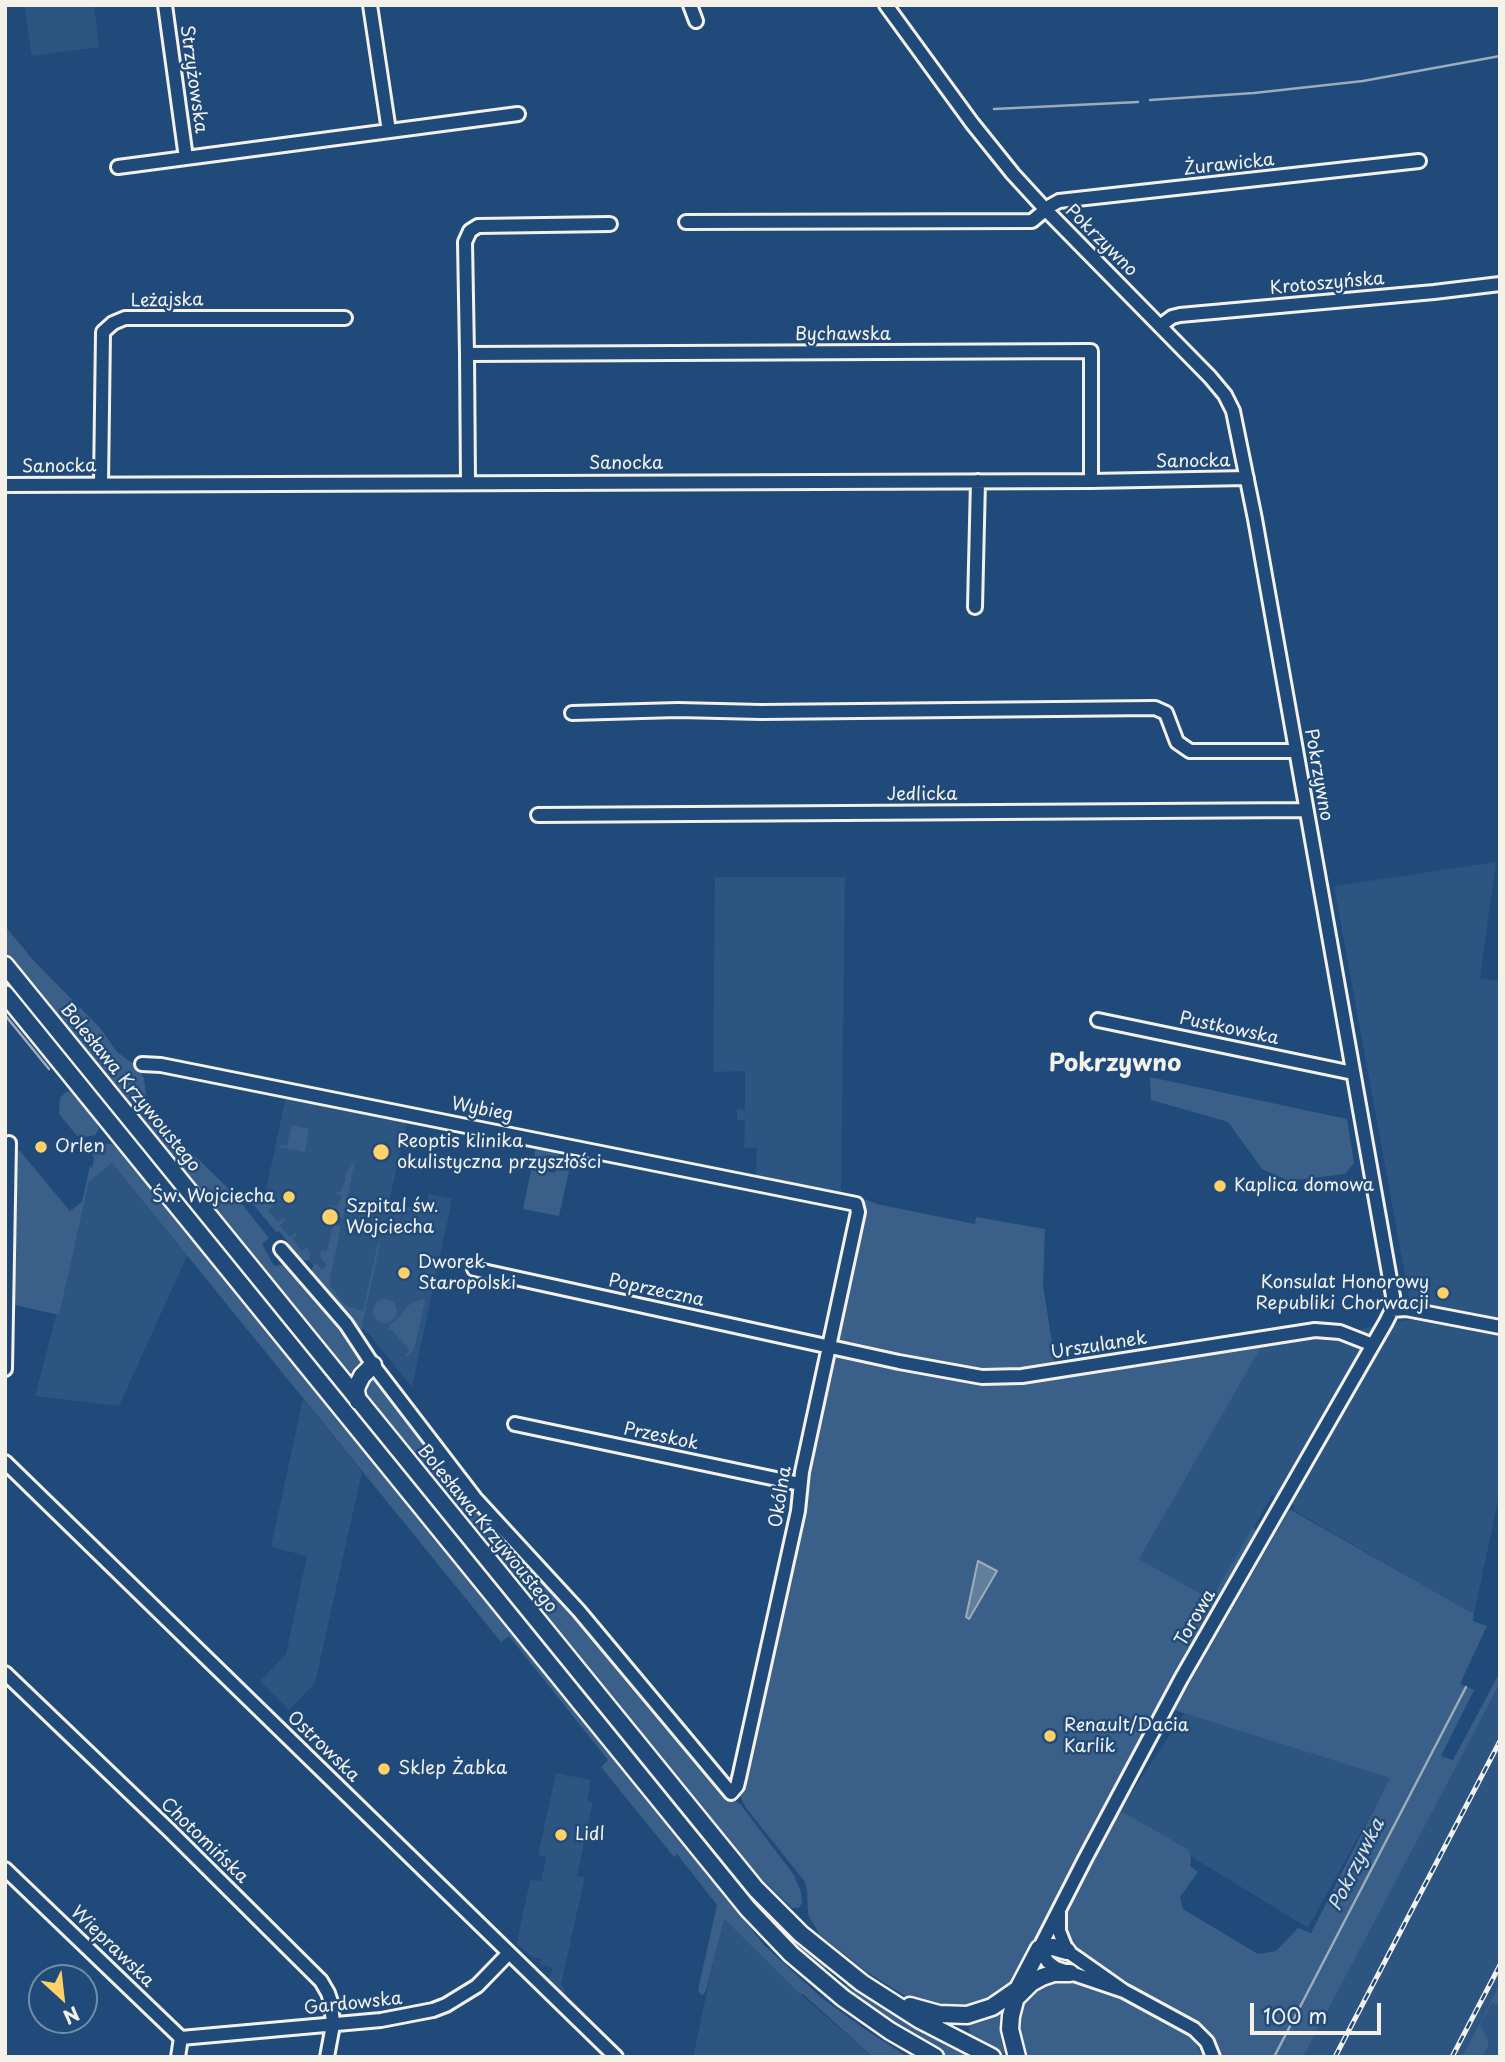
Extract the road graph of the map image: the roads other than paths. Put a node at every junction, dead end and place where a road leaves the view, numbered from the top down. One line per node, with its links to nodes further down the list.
1 (165, 5): 8 (street, Strzyżowska)
2 (370, 5): 7 (street)
3 (690, 5): 5 (street)
4 (886, 5): 11 (street, Pokrzywno)
5 (696, 21)
6 (518, 114): 7 (street)
7 (389, 131): 8 (street)
8 (186, 158): 10 (street)
9 (1419, 161): 11 (street, Żurawicka)
10 (118, 167)
11 (1045, 210): 12 (street, Pokrzywno); 16 (street, Pokrzywno)
12 (686, 222)
13 (610, 224): 17 (street)
14 (1500, 284): 16 (street, Krotoszyńska)
15 (345, 318): 22 (street, Leżajska)
16 (1160, 326): 18 (street, Pokrzywno)
17 (467, 354): 20 (street, Bychawska); 21 (street)
18 (1247, 478): 20 (street, Sanocka); 26 (street, Pokrzywno)
19 (978, 481): 20 (street, Sanocka); 21 (street, Sanocka); 24 (street)
20 (1091, 481)
21 (468, 482): 22 (street, Sanocka)
22 (101, 484): 23 (street, Sanocka)
23 (5, 485)
24 (975, 607)
25 (572, 713): 26 (street)
26 (1296, 751): 27 (street, Pokrzywno)
27 (1306, 810): 28 (street, Jedlicka); 33 (street, Pokrzywno)
28 (538, 816)
29 (5, 965): 44 (main road, Bolesława Krzywoustego)
30 (5, 994): 59 (main road)
31 (1098, 1020): 33 (street, Pustkowska)
32 (142, 1064): 35 (street, Wybieg)
33 (1353, 1073): 38 (street, Pokrzywno)
34 (9, 1143): 43 (street)
35 (856, 1204): 41 (street, Okólna)
36 (281, 1249): 42 (street, Bolesława Krzywoustego)
37 (474, 1269): 41 (street, Poprzeczna)
38 (1392, 1310): 39 (street); 40 (street, Torowa)
39 (1500, 1328)
40 (1373, 1345): 41 (street, Urszulanek); 51 (street, Torowa)
41 (830, 1346): 47 (street, Okólna)
42 (373, 1365): 44 (main road); 49 (street, Bolesława Krzywoustego)
43 (5, 1369)
44 (359, 1401): 57 (main road, Bolesława Krzywoustego)
45 (515, 1424): 47 (street, Przeskok)
46 (7, 1466): 54 (street, Ostrowska)
47 (800, 1484): 49 (street, Okólna)
48 (5, 1673): 60 (street, Chotomińska)
49 (731, 1793)
50 (5, 1869): 61 (street, Wieprawska)
51 (1060, 1907): 52 (street, Torowa); 53 (street)
52 (1039, 1949): 53 (main road); 55 (street); 58 (main road)
53 (1067, 1951): 56 (street)
54 (509, 1953): 60 (street, Gardowska); 64 (street, Ostrowska)
55 (1070, 1973): 56 (street); 58 (main road)
56 (1124, 1991): 69 (street)
57 (878, 1993): 58 (main road); 67 (main road, Bolesława Krzywoustego)
58 (1017, 1995): 68 (main road)
59 (872, 2019): 65 (main road); 66 (main road)
60 (334, 2025): 61 (street, Gardowska); 63 (street, Chotomińska)
61 (181, 2038): 62 (street)
62 (178, 2057)
63 (327, 2057)
64 (616, 2057)
65 (917, 2057)
66 (935, 2057)
67 (992, 2057)
68 (1017, 2057)
69 (1213, 2057)

